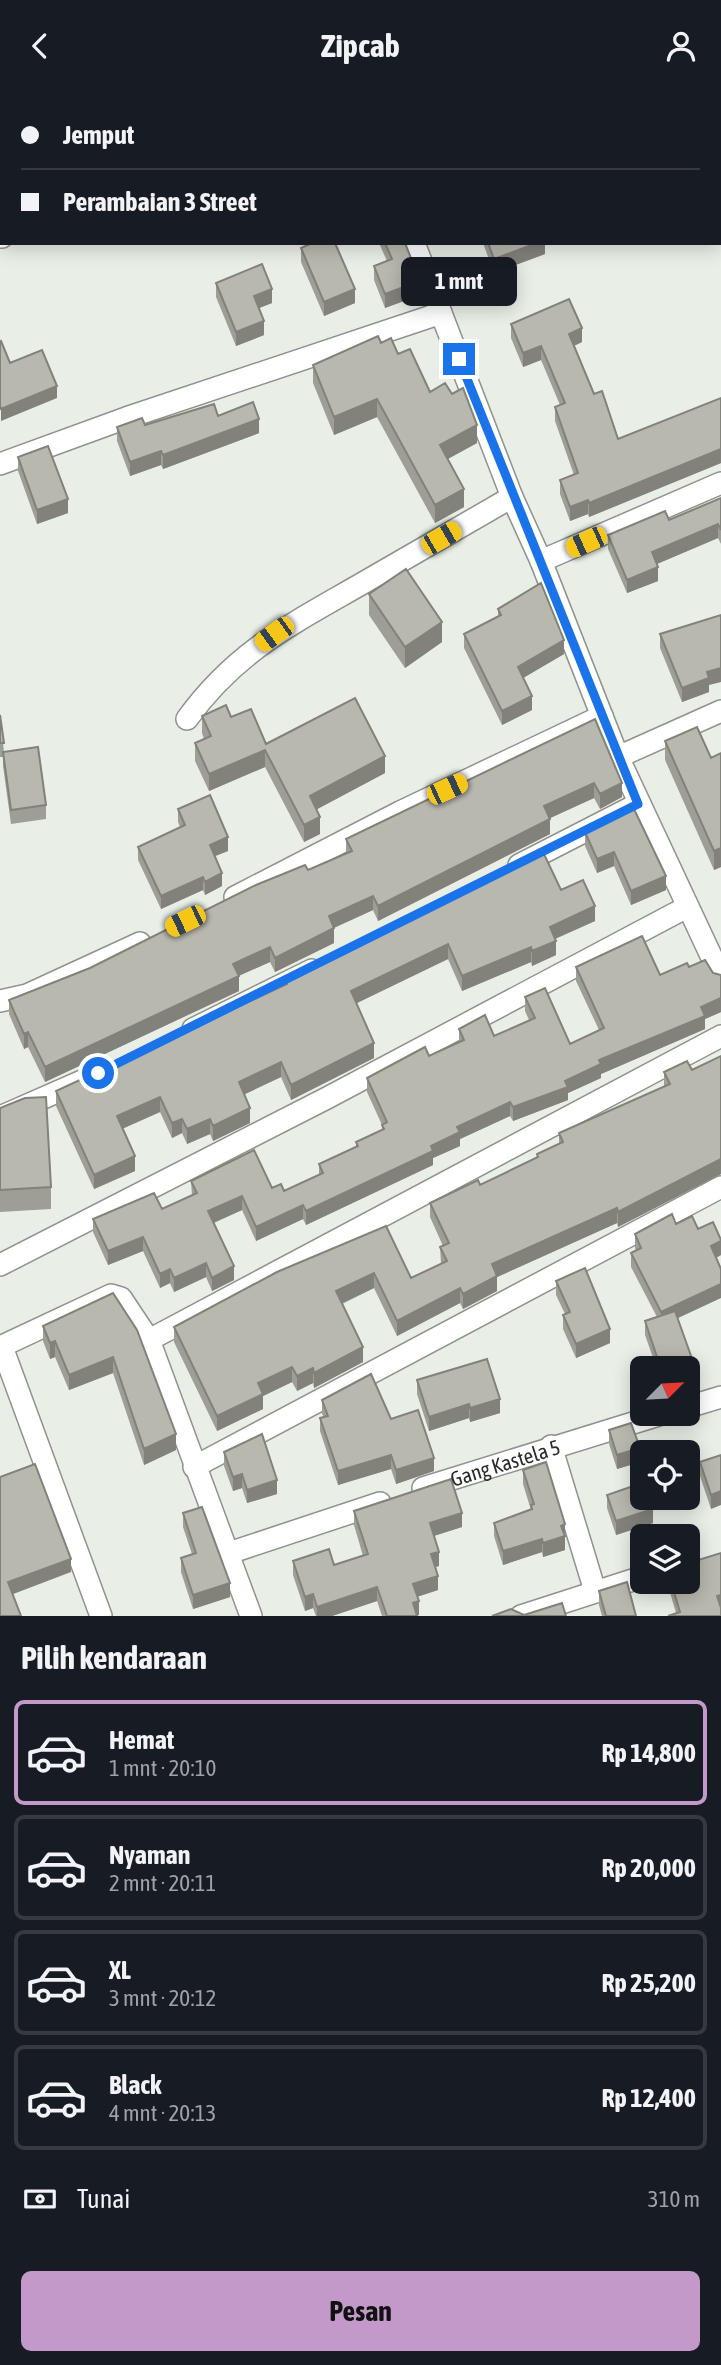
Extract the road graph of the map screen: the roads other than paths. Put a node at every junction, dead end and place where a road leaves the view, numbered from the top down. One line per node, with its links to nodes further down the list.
1 (415, 245): 2 (street)
2 (441, 313): 3 (street); 5 (street)
3 (0, 464)
4 (721, 483): 6 (street)
5 (512, 497): 6 (street); 9 (street)
6 (541, 561): 8 (street)
7 (721, 711): 10 (street)
8 (603, 716): 10 (street); 14 (street)
9 (187, 719)
10 (618, 757): 11 (street)
11 (638, 804): 12 (street); 13 (street)
12 (506, 872)
13 (687, 907): 17 (street); 24 (street)
14 (211, 909)
15 (160, 933): 18 (street)
16 (336, 957): 19 (street)
17 (721, 977)
18 (0, 1001)
19 (177, 1036)
20 (721, 1036): 25 (street)
21 (104, 1070): 22 (street)
22 (0, 1117)
23 (721, 1188): 31 (street)
24 (0, 1265)
25 (149, 1340): 26 (street); 31 (street)
26 (1, 1347): 35 (street)
27 (721, 1397): 28 (street)
28 (700, 1403)
29 (630, 1423): 30 (street, Gang Kastela 5)
30 (551, 1446): 32 (street, Gang Kastela 5); 34 (street)
31 (194, 1467): 32 (street)
32 (229, 1553): 36 (street)
33 (630, 1581): 34 (street)
34 (595, 1591): 37 (street)
35 (101, 1616)
36 (251, 1616)
37 (521, 1616)

